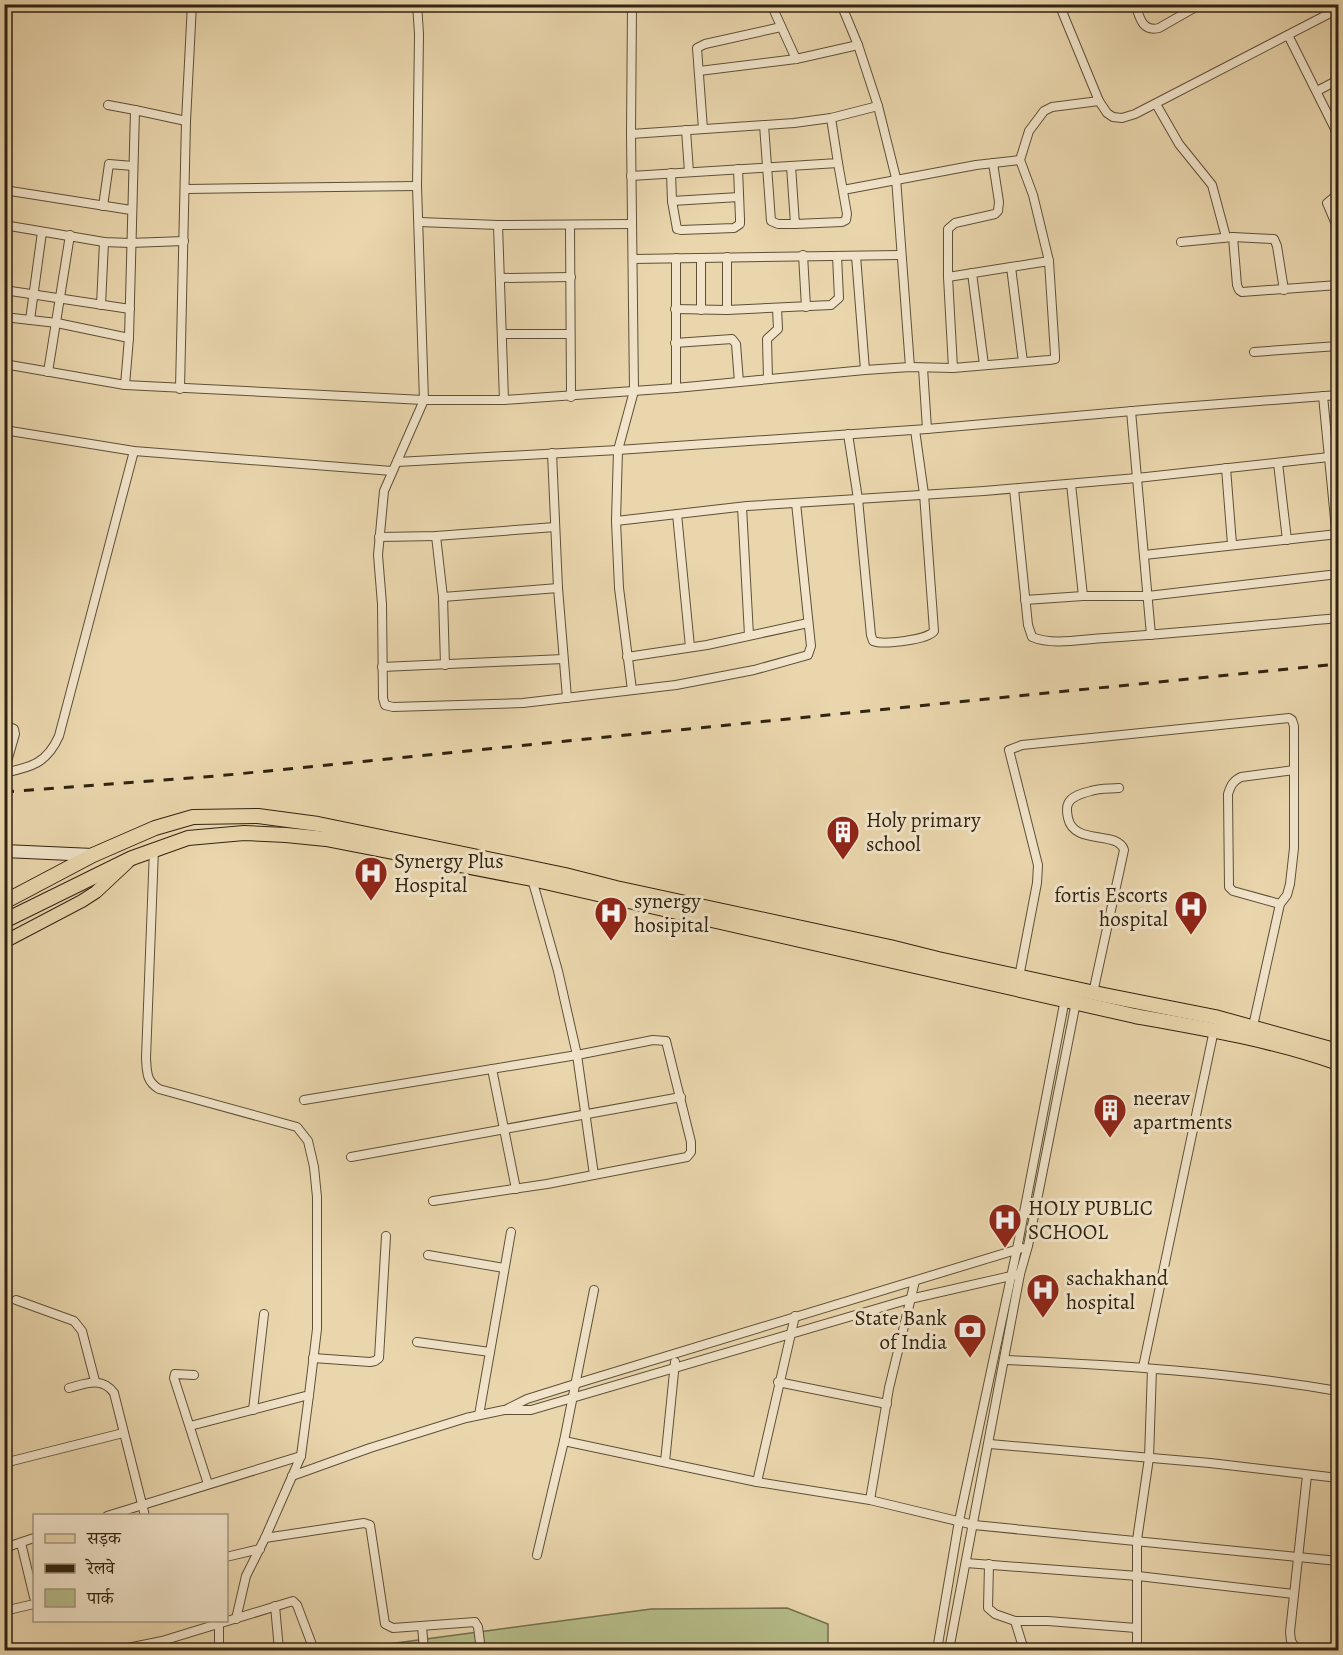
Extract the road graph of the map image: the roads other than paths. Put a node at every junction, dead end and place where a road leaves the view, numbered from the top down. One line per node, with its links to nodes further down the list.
1 (192, 4): 25 (street)
2 (417, 4): 42 (street)
3 (632, 4): 29 (street)
4 (771, 4): 12 (street)
5 (841, 4): 14 (street)
6 (1059, 4): 19 (street)
7 (1135, 4): 8 (street)
8 (1201, 4)
9 (1324, 4): 11 (street)
10 (1338, 9): 11 (street)
11 (1329, 14): 13 (street)
12 (781, 27): 15 (street); 16 (street)
13 (1288, 36): 18 (street); 20 (street)
14 (858, 45): 15 (street); 22 (street)
15 (796, 59): 16 (street)
16 (699, 71): 27 (street)
17 (1338, 80): 18 (street)
18 (1317, 91): 30 (street)
19 (1099, 101): 20 (street); 31 (street)
20 (1156, 104): 60 (street)
21 (108, 105): 23 (street)
22 (878, 106): 24 (street); 41 (street)
23 (135, 110): 25 (street); 34 (street)
24 (831, 118): 26 (street); 33 (street)
25 (186, 121): 43 (street)
26 (764, 125): 27 (street); 36 (street)
27 (702, 129): 28 (street)
28 (686, 130): 29 (street); 38 (street)
29 (631, 134): 40 (street)
30 (1338, 135)
31 (1020, 160): 32 (street); 73 (street)
32 (993, 163): 41 (street); 77 (street)
33 (838, 164): 35 (street); 45 (street)
34 (133, 166): 49 (street); 50 (street)
35 (791, 166): 36 (street); 53 (street)
36 (767, 167): 37 (street); 53 (street)
37 (738, 169): 38 (street); 47 (street)
38 (689, 172): 39 (street)
39 (671, 173): 40 (street); 48 (street)
40 (632, 176): 52 (street)
41 (896, 178): 45 (street); 66 (street)
42 (417, 186): 43 (street); 51 (street)
43 (186, 189): 61 (street)
44 (4, 190): 49 (street)
45 (843, 190): 53 (street)
46 (1338, 194): 57 (street)
47 (739, 197): 48 (street); 48 (street)
48 (672, 201)
49 (103, 206): 50 (street)
50 (131, 210): 64 (street)
51 (419, 222): 55 (street); 117 (street)
52 (632, 224): 56 (street); 72 (street)
53 (795, 224)
54 (4, 225): 58 (street)
55 (498, 225): 56 (street); 78 (street)
56 (570, 225): 76 (street)
57 (1338, 229)
58 (42, 232): 59 (street); 82 (street)
59 (70, 235): 62 (street); 83 (street)
60 (1230, 237): 63 (street); 81 (street); 81 (street)
61 (184, 241): 64 (street); 112 (street)
62 (104, 242): 64 (street); 84 (street)
63 (1181, 242)
64 (130, 243): 87 (street)
65 (803, 255): 67 (street); 69 (street); 85 (street)
66 (900, 255): 68 (street); 103 (street)
67 (837, 256): 68 (street); 85 (street)
68 (856, 256): 106 (street)
69 (727, 257): 71 (street); 89 (street)
70 (676, 258): 71 (street); 72 (street); 88 (street)
71 (701, 258): 90 (street)
72 (633, 259): 113 (street)
73 (1049, 261): 74 (street); 100 (street)
74 (1011, 267): 75 (street); 100 (street)
75 (972, 273): 77 (street); 102 (street)
76 (571, 277): 78 (street); 95 (street)
77 (948, 277): 105 (street)
78 (501, 278): 94 (street)
79 (1338, 285): 81 (street)
80 (4, 290): 82 (street)
81 (1284, 290)
82 (34, 294): 83 (street); 92 (street)
83 (61, 298): 84 (street); 93 (street)
84 (101, 305): 87 (street)
85 (806, 307): 86 (street)
86 (777, 308): 89 (street); 108 (street)
87 (130, 309): 96 (street)
88 (675, 309): 90 (street); 97 (street)
89 (727, 309): 90 (street)
90 (700, 310)
91 (4, 317): 92 (street)
92 (30, 321): 93 (street)
93 (57, 323): 96 (street); 107 (street)
94 (502, 334): 95 (street); 118 (street)
95 (570, 334): 115 (street)
96 (129, 338): 110 (street)
97 (675, 343): 109 (street); 111 (street)
98 (1338, 346): 99 (street)
99 (1254, 352)
100 (1023, 362): 102 (street)
101 (4, 364): 107 (street)
102 (984, 365): 105 (street)
103 (910, 367): 104 (street); 106 (street)
104 (923, 368): 105 (street); 120 (street)
105 (953, 369)
106 (865, 370): 108 (street)
107 (48, 372): 110 (street)
108 (768, 380): 109 (street)
109 (739, 382): 111 (street)
110 (125, 385): 112 (street)
111 (676, 388): 113 (street)
112 (180, 389): 117 (street)
113 (634, 391): 115 (street); 124 (street)
114 (1338, 395): 116 (street)
115 (571, 396): 118 (street)
116 (1323, 396): 119 (street); 127 (street)
117 (424, 400): 118 (street); 128 (street)
118 (504, 400)
119 (1131, 411): 120 (street); 132 (street)
120 (927, 429): 122 (street)
121 (4, 430): 125 (street)
122 (915, 430): 123 (street); 135 (street)
123 (848, 434): 124 (street); 136 (street)
124 (618, 450): 126 (street); 140 (street)
125 (134, 451): 131 (street); 169 (street)
126 (552, 453): 128 (street); 141 (street)
127 (1329, 457): 129 (street); 142 (street)
128 (397, 462): 131 (street)
129 (1278, 463): 130 (street); 145 (street)
130 (1226, 468): 132 (street); 146 (street)
131 (392, 471): 144 (street)
132 (1137, 478): 133 (street); 148 (street)
133 (1071, 484): 134 (street); 151 (street)
134 (1014, 489): 135 (street); 154 (street)
135 (924, 494): 136 (street); 136 (street)
136 (858, 499): 137 (street)
137 (796, 503): 138 (street); 156 (street)
138 (741, 507): 139 (street); 158 (street)
139 (678, 514): 140 (street); 159 (street)
140 (616, 521): 160 (street)
141 (555, 527): 143 (street); 150 (street)
142 (1338, 534): 145 (street); 147 (street)
143 (436, 536): 144 (street); 153 (street)
144 (380, 537): 163 (street)
145 (1287, 540): 146 (street)
146 (1232, 544): 148 (street)
147 (1338, 550)
148 (1144, 555): 152 (street)
149 (1338, 574): 152 (street)
150 (558, 588): 153 (street); 161 (street)
151 (1083, 596): 152 (street); 154 (street)
152 (1148, 596): 157 (street)
153 (443, 597): 162 (street)
154 (1025, 600): 157 (street)
155 (1338, 618): 157 (street)
156 (808, 623): 158 (street); 164 (street)
157 (1151, 635)
158 (749, 636): 159 (street)
159 (690, 647): 160 (street)
160 (627, 657): 164 (street)
161 (564, 659): 162 (street); 165 (street)
162 (444, 665): 163 (street)
163 (382, 667): 165 (street)
164 (632, 690): 165 (street)
165 (567, 698)
166 (4, 725): 167 (street)
167 (8, 747): 169 (street)
168 (1294, 770): 177 (street); 177 (street); 180 (street)
169 (4, 772)
170 (1119, 788): 181 (street)
171 (154, 849): 174 (highway); 175 (highway); 215 (street)
172 (4, 851): 173 (main road)
173 (93, 855): 176 (highway); 180 (highway)
174 (132, 858): 178 (highway); 179 (main road)
175 (532, 879): 182 (highway); 186 (street)
176 (4, 902)
177 (1280, 904): 183 (street)
178 (4, 921)
179 (4, 942)
180 (1019, 977): 181 (highway)
181 (1094, 993): 183 (highway)
182 (1071, 1000): 184 (highway); 199 (street); 200 (street)
183 (1253, 1026): 185 (highway)
184 (1214, 1030): 187 (highway); 218 (street)
185 (1338, 1051)
186 (577, 1055): 188 (street); 189 (street); 191 (street)
187 (1338, 1063)
188 (492, 1068): 190 (street); 192 (street)
189 (681, 1097): 191 (street); 194 (street)
190 (304, 1100)
191 (585, 1115): 192 (street); 194 (street)
192 (504, 1131): 193 (street); 195 (street)
193 (351, 1157)
194 (594, 1175): 195 (street)
195 (516, 1189): 196 (street)
196 (433, 1201)
197 (511, 1232): 202 (street)
198 (386, 1236): 215 (street)
199 (1028, 1246): 200 (street); 203 (street)
200 (1017, 1249): 204 (street); 205 (street)
201 (428, 1255): 202 (street)
202 (504, 1268): 213 (street)
203 (1020, 1274): 204 (street); 216 (street)
204 (1010, 1277): 207 (street); 248 (street)
205 (915, 1281): 207 (street); 210 (street)
206 (594, 1290): 222 (street)
207 (910, 1299): 211 (street); 227 (street)
208 (16, 1300): 220 (street)
209 (264, 1314): 228 (street)
210 (795, 1316): 211 (street); 214 (street)
211 (790, 1334): 217 (street); 221 (street)
212 (417, 1341): 213 (street)
213 (490, 1352): 230 (street)
214 (676, 1353): 217 (street); 222 (street)
215 (313, 1358): 225 (street)
216 (1005, 1360): 218 (street); 234 (street)
217 (674, 1367): 226 (street); 238 (street)
218 (1148, 1368): 224 (street); 236 (street)
219 (194, 1375): 231 (street)
220 (96, 1381): 223 (street); 232 (street)
221 (778, 1382): 227 (street); 242 (street)
222 (575, 1384): 226 (street); 229 (street)
223 (69, 1388)
224 (1338, 1391)
225 (309, 1395): 228 (street); 235 (street)
226 (571, 1399): 229 (street); 233 (street)
227 (887, 1404): 244 (street)
228 (254, 1410): 231 (street)
229 (504, 1410): 230 (street)
230 (479, 1415): 240 (street)
231 (190, 1426): 243 (street)
232 (123, 1433): 237 (street); 245 (street)
233 (564, 1441): 238 (street); 256 (street)
234 (990, 1444): 236 (street); 249 (street)
235 (301, 1456): 240 (street); 243 (street)
236 (1149, 1458): 239 (street); 252 (street)
237 (4, 1462)
238 (665, 1462): 242 (street)
239 (1307, 1475): 241 (street); 257 (street)
240 (292, 1476): 251 (street)
241 (1338, 1478)
242 (757, 1482): 244 (street)
243 (208, 1484): 245 (street)
244 (870, 1500): 248 (street)
245 (143, 1504): 246 (street); 247 (street)
246 (110, 1514)
247 (146, 1514)
248 (959, 1521): 249 (street); 285 (street)
249 (974, 1525): 252 (street); 260 (street)
250 (33, 1538): 253 (street)
251 (265, 1538): 255 (street); 273 (street)
252 (1137, 1540): 257 (street); 262 (street)
253 (21, 1543): 254 (street); 263 (street)
254 (4, 1548)
255 (260, 1549): 258 (street); 268 (street)
256 (537, 1555)
257 (1299, 1556): 259 (street); 264 (street)
258 (228, 1557)
259 (1338, 1561)
260 (966, 1563): 261 (street); 286 (street)
261 (988, 1564): 262 (street); 270 (street)
262 (1138, 1576): 264 (street); 274 (street)
263 (33, 1593)
264 (1294, 1594): 289 (street)
265 (33, 1604): 267 (street)
266 (275, 1606): 268 (street); 281 (street); 282 (street)
267 (4, 1611)
268 (236, 1618): 269 (street)
269 (228, 1621)
270 (1015, 1621): 274 (street); 287 (street)
271 (226, 1622): 272 (street)
272 (219, 1625): 275 (street); 280 (street)
273 (422, 1626): 283 (street); 284 (street)
274 (1136, 1628): 288 (street)
275 (162, 1641): 278 (street); 279 (street)
276 (4, 1644): 277 (street)
277 (6, 1650)
278 (118, 1650)
279 (158, 1650)
280 (219, 1650)
281 (279, 1650)
282 (314, 1650)
283 (424, 1650)
284 (481, 1650)
285 (937, 1650)
286 (949, 1650)
287 (1024, 1650)
288 (1137, 1650)
289 (1304, 1650)

